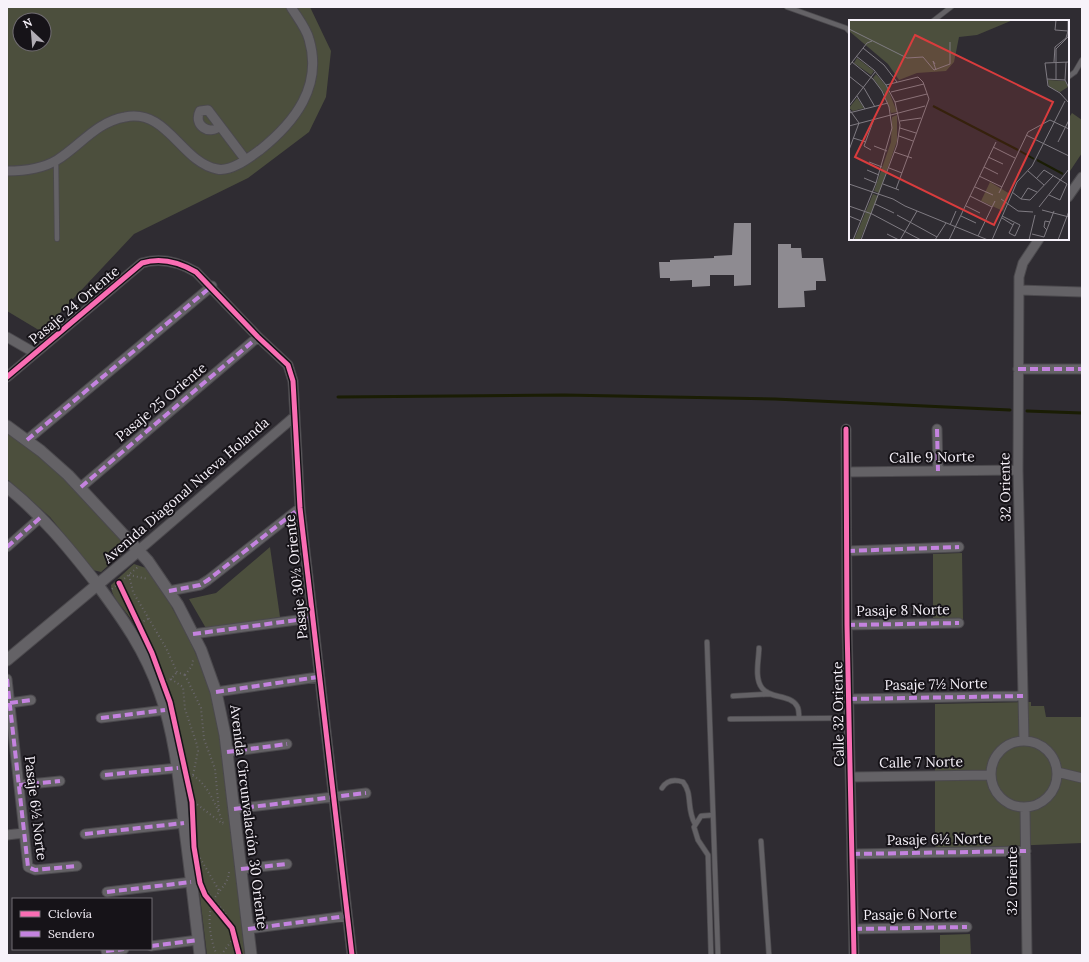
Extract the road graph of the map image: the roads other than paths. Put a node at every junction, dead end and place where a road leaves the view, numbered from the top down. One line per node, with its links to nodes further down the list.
1 (291, 7): 9 (street)
2 (787, 7): 5 (lane)
3 (951, 7): 4 (lane)
4 (934, 20)
5 (849, 31)
6 (1082, 60): 7 (lane)
7 (1069, 76)
8 (220, 126): 9 (street)
9 (245, 159): 10 (street)
10 (56, 160): 11 (street); 14 (lane)
11 (7, 171)
12 (1082, 177): 13 (street)
13 (1069, 196)
14 (57, 238)
15 (1038, 240): 18 (street, 32 Oriente)
16 (161, 260): 17 (street, Pasaje 30½ Oriente); 22 (street, Pasaje 24 Oriente)
17 (212, 286): 21 (street, Pasaje 30½ Oriente); 30 (street)
18 (1019, 290): 19 (street); 23 (street, 32 Oriente)
19 (1082, 292)
20 (7, 337): 22 (street)
21 (258, 337): 26 (street, Pasaje 30½ Oriente); 35 (street, Pasaje 25 Oriente)
22 (35, 353): 25 (street, Pasaje 24 Oriente)
23 (1018, 369): 24 (street); 31 (street, 32 Oriente)
24 (1082, 369)
25 (7, 377)
26 (294, 417): 36 (street, Pasaje 30½ Oriente); 40 (street, Avenida Diagonal Nueva Holanda)
27 (7, 426): 30 (street, Avenida Circunvalación 30 Oriente)
28 (846, 429): 33 (street, Calle 32 Oriente)
29 (938, 429): 32 (street)
30 (27, 440): 35 (street, Avenida Circunvalación 30 Oriente)
31 (1018, 470): 32 (street, Calle 9 Norte); 56 (street, 32 Oriente)
32 (938, 471): 33 (street, Calle 9 Norte)
33 (847, 472): 41 (street, Calle 32 Oriente)
34 (7, 487): 37 (street)
35 (81, 487): 40 (street, Avenida Circunvalación 30 Oriente)
36 (300, 508): 43 (street); 44 (street, Pasaje 30½ Oriente)
37 (41, 517): 38 (street); 42 (street)
38 (7, 547)
39 (959, 547): 41 (street)
40 (139, 550): 42 (street, Avenida Diagonal Nueva Holanda); 43 (street, Avenida Circunvalación 30 Oriente)
41 (847, 551): 46 (street, Calle 32 Oriente)
42 (98, 586): 50 (street, Avenida Diagonal Nueva Holanda); 60 (street)
43 (169, 591): 47 (street, Avenida Circunvalación 30 Oriente)
44 (312, 618): 47 (street); 51 (street, Pasaje 30½ Oriente)
45 (959, 623): 46 (street, Pasaje 8 Norte)
46 (847, 625): 57 (street, Calle 32 Oriente)
47 (193, 634): 53 (street, Avenida Circunvalación 30 Oriente)
48 (706, 642): 81 (lane)
49 (759, 648): 54 (lane)
50 (7, 660)
51 (318, 677): 53 (street); 78 (street, Pasaje 30½ Oriente)
52 (7, 679): 59 (street, Pasaje 6½ Norte)
53 (216, 692): 67 (street, Avenida Circunvalación 30 Oriente)
54 (770, 694): 55 (lane); 62 (lane)
55 (733, 696)
56 (1023, 696): 57 (street, Pasaje 7½ Norte); 65 (street, 32 Oriente)
57 (849, 699): 63 (street, Calle 32 Oriente)
58 (31, 700): 59 (street)
59 (10, 703): 75 (street, Pasaje 6½ Norte)
60 (165, 710): 61 (street); 68 (street)
61 (101, 718)
62 (799, 718): 63 (lane); 64 (lane)
63 (850, 718): 72 (street, Calle 32 Oriente)
64 (730, 719)
65 (1024, 741): 69 (street); 71 (street)
66 (287, 744): 67 (street)
67 (227, 752): 80 (street, Avenida Circunvalación 30 Oriente)
68 (181, 767): 70 (street); 82 (street)
69 (1057, 772): 73 (street); 79 (street)
70 (105, 775)
71 (991, 775): 72 (street, Calle 7 Norte); 79 (street)
72 (851, 777): 89 (street, Calle 32 Oriente)
73 (1082, 778)
74 (60, 780): 75 (street)
75 (19, 785): 84 (street, Pasaje 6½ Norte)
76 (662, 788): 83 (lane)
77 (366, 793): 78 (street)
78 (333, 797): 80 (street); 95 (street, Pasaje 30½ Oriente)
79 (1025, 807): 88 (street, 32 Oriente)
80 (234, 810): 92 (street, Avenida Circunvalación 30 Oriente)
81 (713, 815): 83 (lane); 107 (lane)
82 (191, 821): 85 (street); 93 (street)
83 (694, 824): 106 (lane)
84 (24, 834): 86 (street); 91 (street, Pasaje 6½ Norte)
85 (85, 834)
86 (7, 835)
87 (761, 841): 108 (lane)
88 (1026, 852): 89 (street, Pasaje 6½ Norte); 110 (street, 32 Oriente)
89 (852, 854): 98 (street, Calle 32 Oriente)
90 (287, 864): 92 (street)
91 (77, 866)
92 (241, 869): 97 (street, Avenida Circunvalación 30 Oriente)
93 (198, 881): 94 (street); 99 (street)
94 (107, 892)
95 (347, 916): 97 (street); 105 (street, Pasaje 30½ Oriente)
96 (967, 927): 98 (street, Pasaje 6 Norte)
97 (248, 929): 104 (street, Avenida Circunvalación 30 Oriente)
98 (854, 930): 109 (street, Calle 32 Oriente)
99 (198, 940): 100 (street); 103 (street)
100 (152, 946)
101 (115, 950): 102 (street)
102 (106, 951)
103 (200, 955)
104 (251, 955)
105 (352, 955)
106 (711, 955)
107 (718, 955)
108 (769, 955)
109 (854, 955)
110 (1027, 955)

